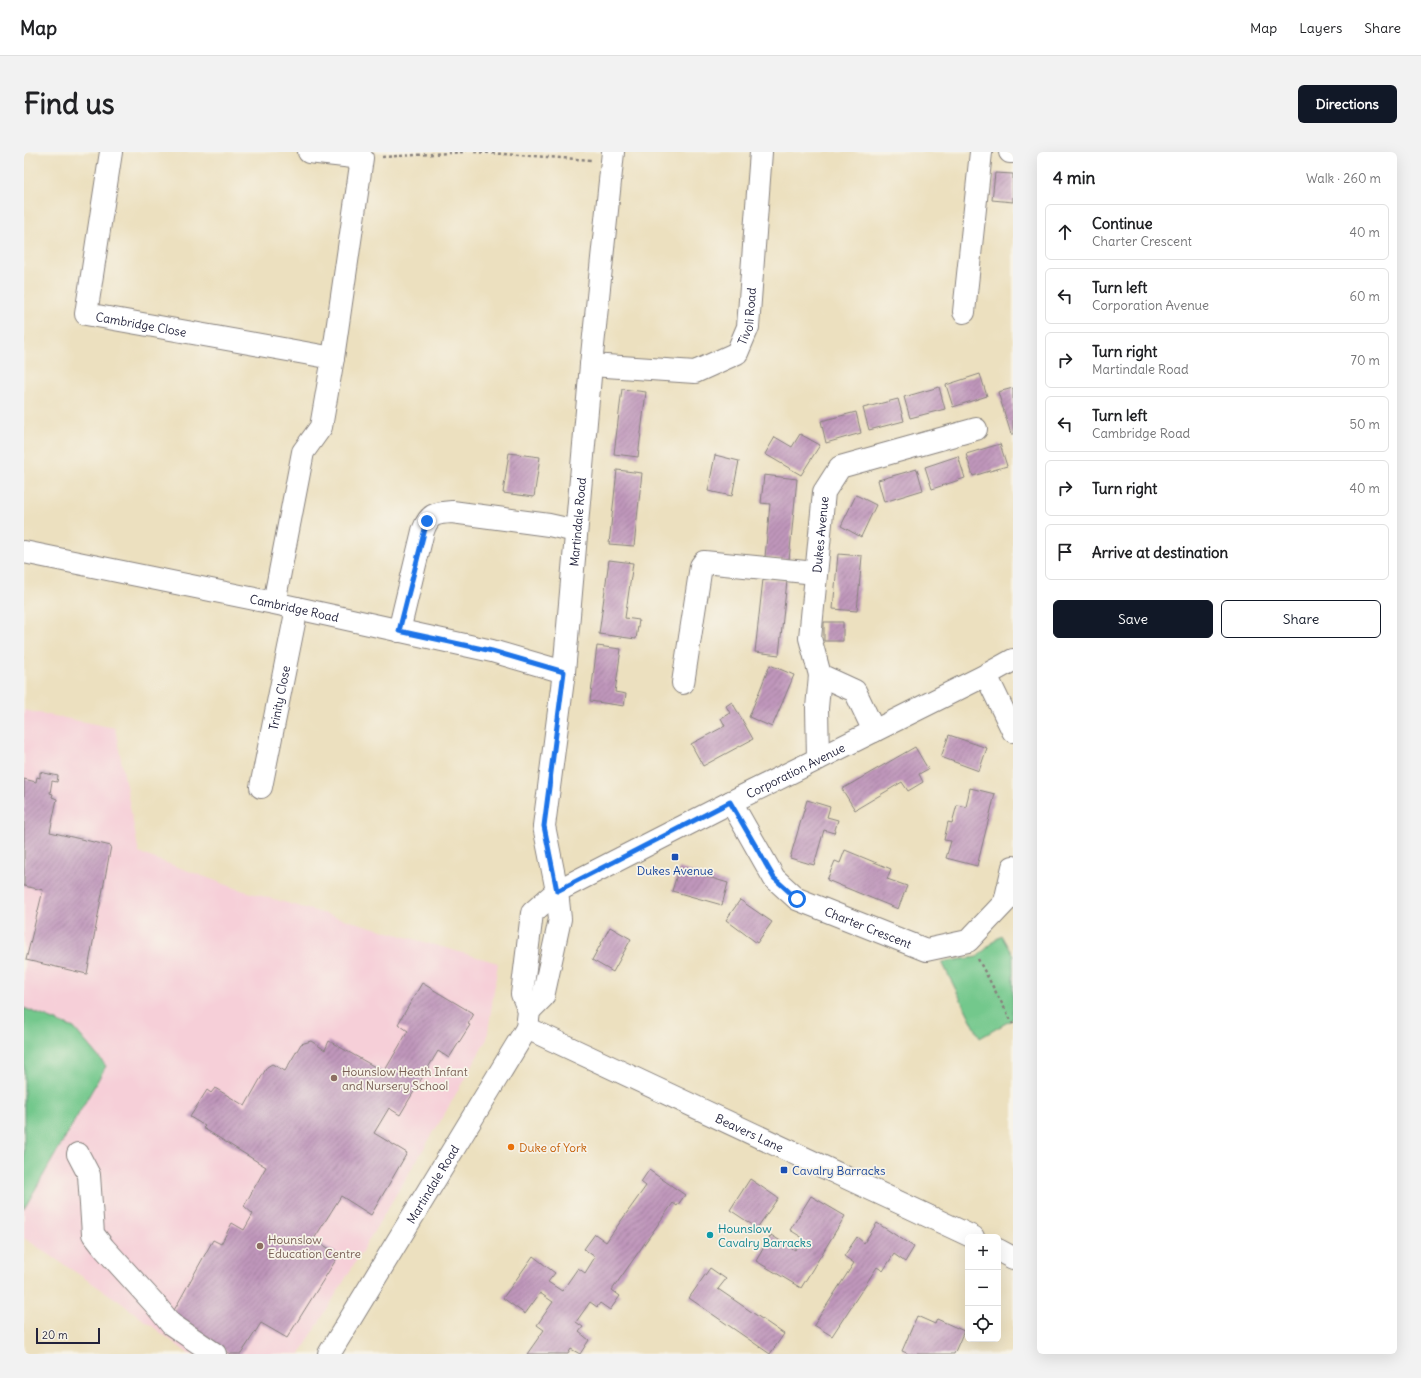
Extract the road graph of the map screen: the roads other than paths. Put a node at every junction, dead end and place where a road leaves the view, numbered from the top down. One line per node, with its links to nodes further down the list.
1 (111, 152): 9 (street, Cambridge Close)
2 (309, 152): 9 (street)
3 (761, 152): 10 (street, Tivoli Road)
4 (981, 152): 8 (street)
5 (1010, 152): 6 (street)
6 (1013, 152)
7 (612, 157): 10 (street, Martindale Road)
8 (964, 312)
9 (333, 358): 15 (street)
10 (591, 365): 12 (street, Martindale Road)
11 (976, 429): 14 (street, Dukes Avenue)
12 (576, 531): 17 (street); 19 (street, Martindale Road)
13 (24, 552): 15 (street, Cambridge Road)
14 (816, 573): 20 (street, Dukes Avenue); 22 (street)
15 (274, 603): 16 (street, Cambridge Road)
16 (296, 608): 17 (street, Cambridge Road); 26 (street, Trinity Close)
17 (399, 631): 19 (street, Cambridge Road)
18 (1013, 660): 21 (street, Corporation Avenue)
19 (564, 672): 29 (street, Martindale Road)
20 (820, 675): 23 (street); 25 (street, Dukes Avenue)
21 (986, 675): 23 (street, Corporation Avenue); 24 (street)
22 (683, 684)
23 (874, 731): 25 (street, Corporation Avenue)
24 (1013, 731)
25 (818, 759): 27 (street, Corporation Avenue)
26 (261, 787)
27 (730, 802): 28 (street, Charter Crescent); 29 (street, Corporation Avenue)
28 (1013, 867)
29 (557, 891): 30 (street, Martindale Road); 30 (street)
30 (528, 1020): 32 (street, Beavers Lane); 36 (street, Martindale Road)
31 (78, 1154): 35 (street)
32 (967, 1234)
33 (1001, 1252): 34 (street)
34 (1013, 1258)
35 (214, 1354)
36 (329, 1354)

